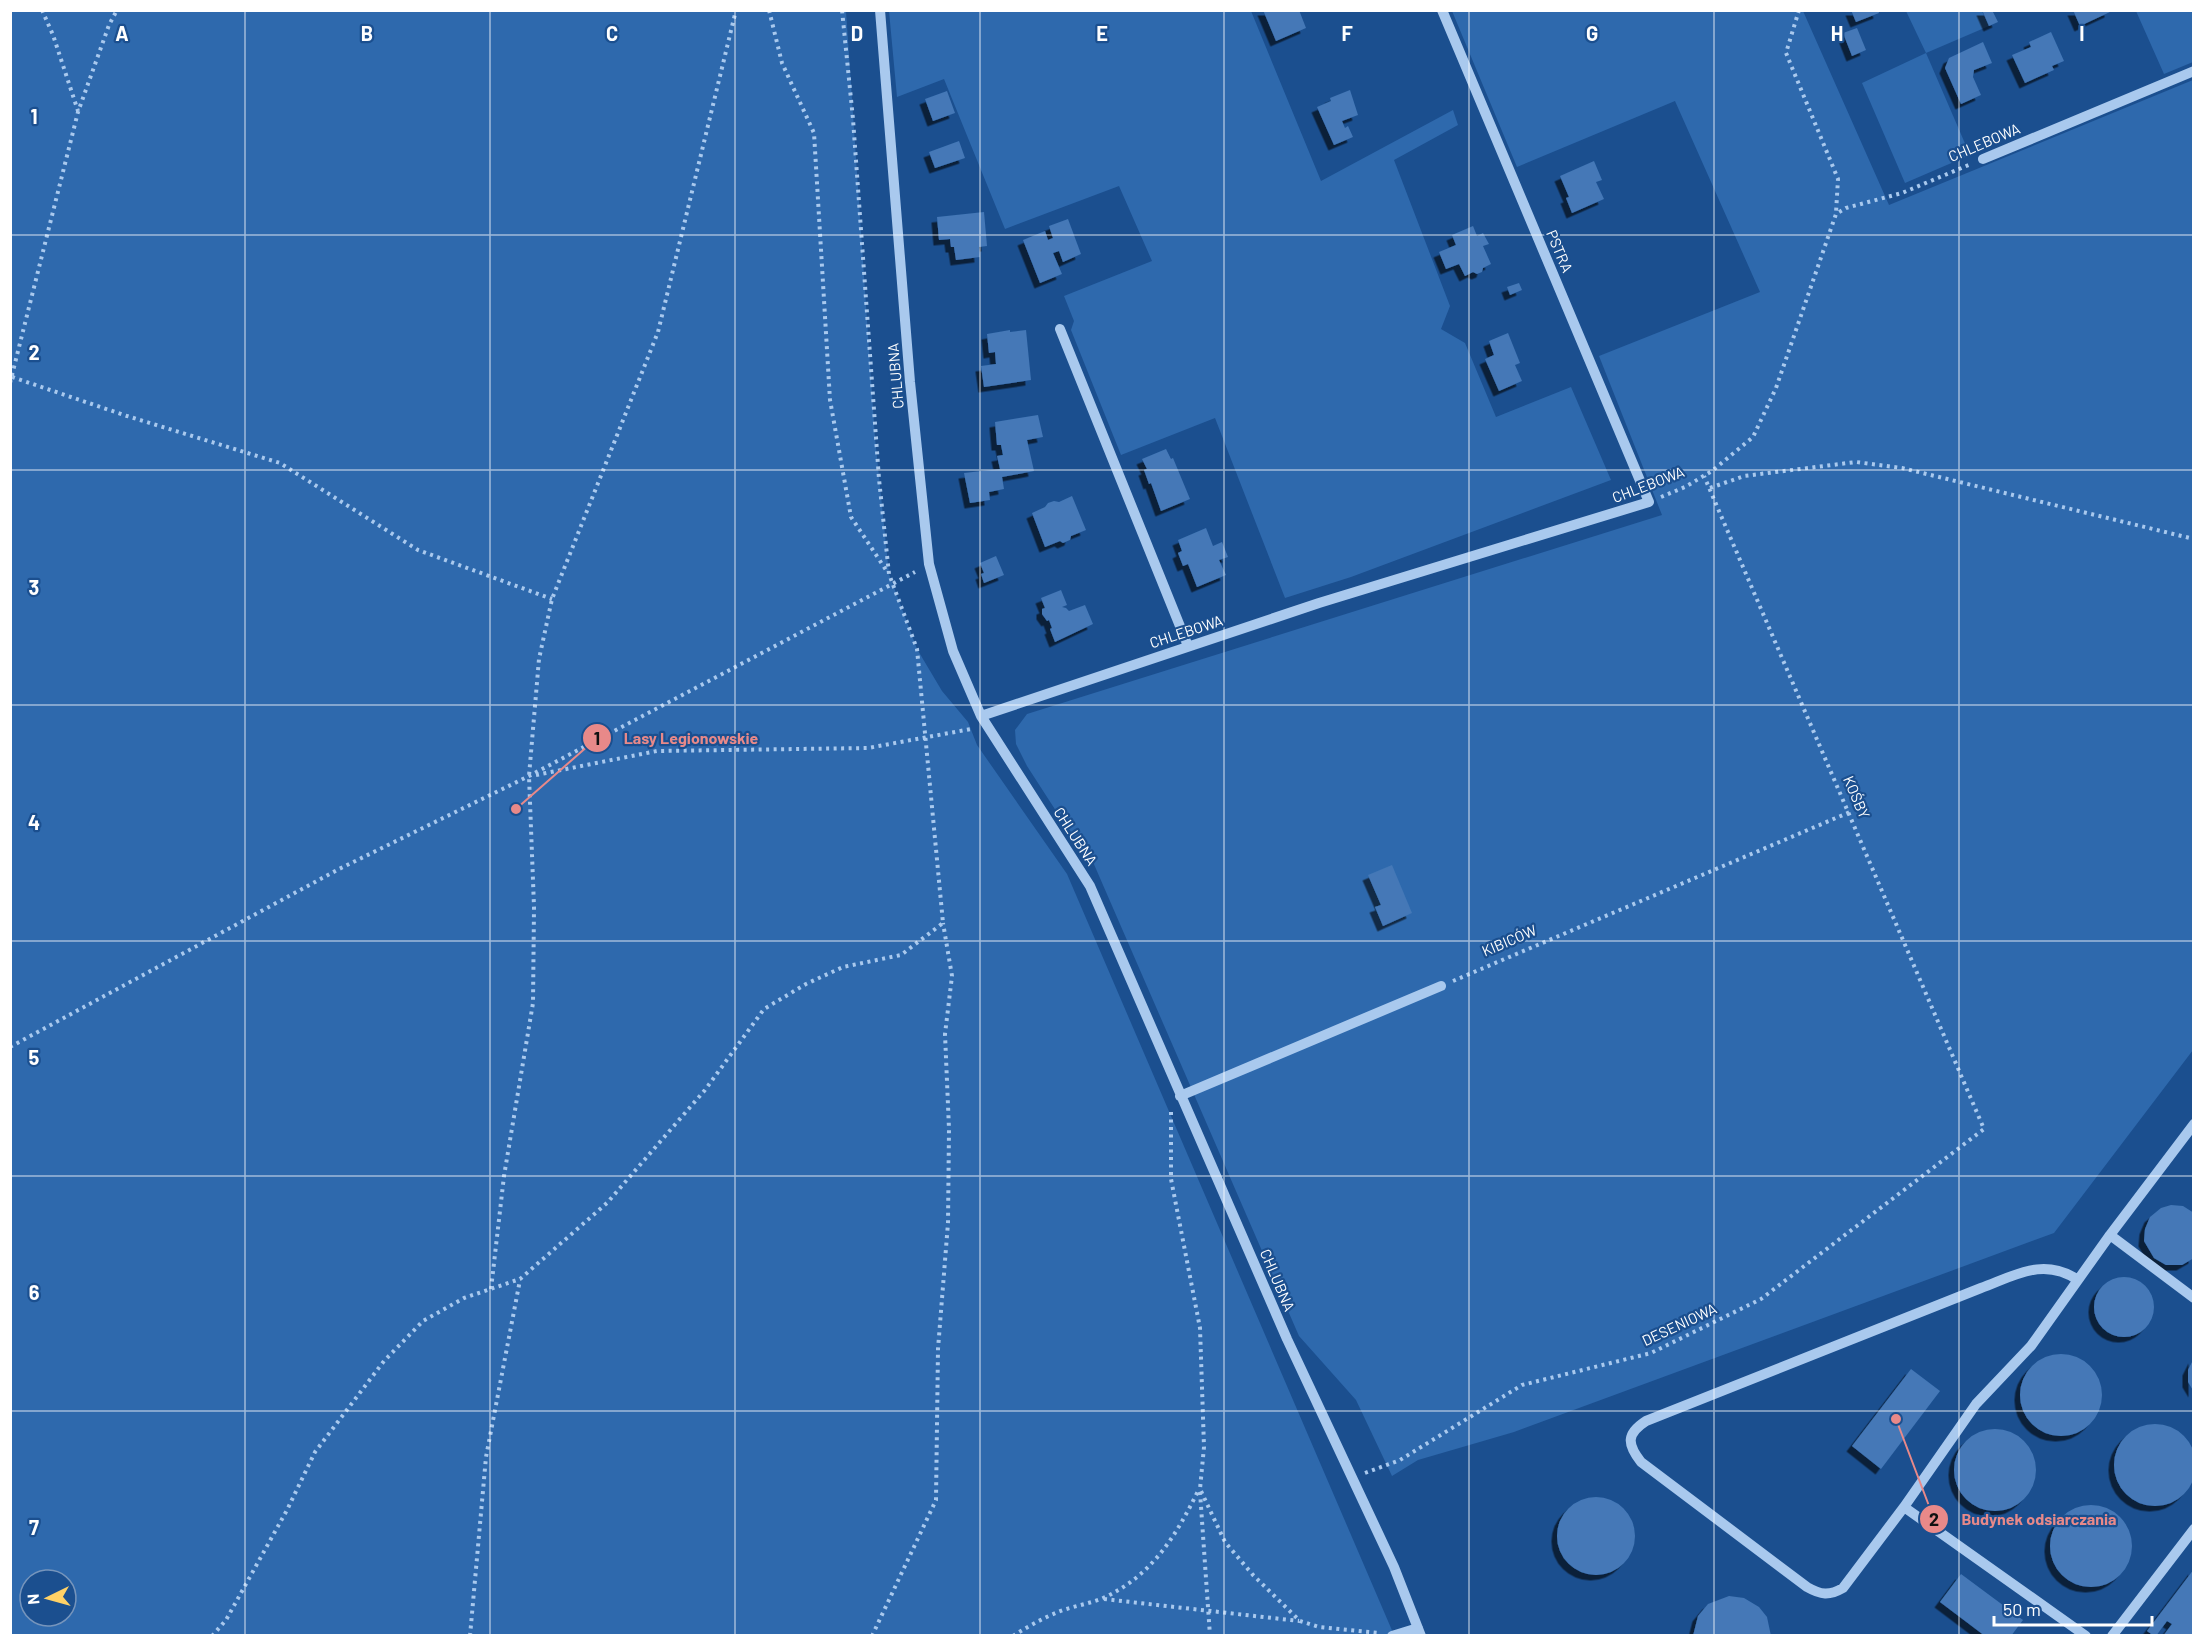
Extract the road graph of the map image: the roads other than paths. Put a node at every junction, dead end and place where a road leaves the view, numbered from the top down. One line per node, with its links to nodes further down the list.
1 (880, 10): 8 (street, CHLUBNA)
2 (1442, 10): 6 (street, PSTRA)
3 (2193, 71): 4 (street, CHLEBOWA)
4 (1983, 159)
5 (1060, 329): 7 (street)
6 (1650, 502): 7 (street, CHLEBOWA)
7 (1188, 646): 8 (street, CHLEBOWA)
8 (985, 721): 10 (street, CHLUBNA)
9 (1441, 986): 10 (street)
10 (1180, 1096): 17 (street, CHLUBNA)
11 (2193, 1124): 12 (street)
12 (2110, 1235): 13 (street); 14 (street)
13 (2078, 1280): 15 (street); 15 (street)
14 (2193, 1298)
15 (1904, 1508): 19 (street)
16 (2193, 1529): 20 (street)
17 (1420, 1632): 18 (street)
18 (1394, 1635)
19 (2086, 1635)
20 (2112, 1635)

